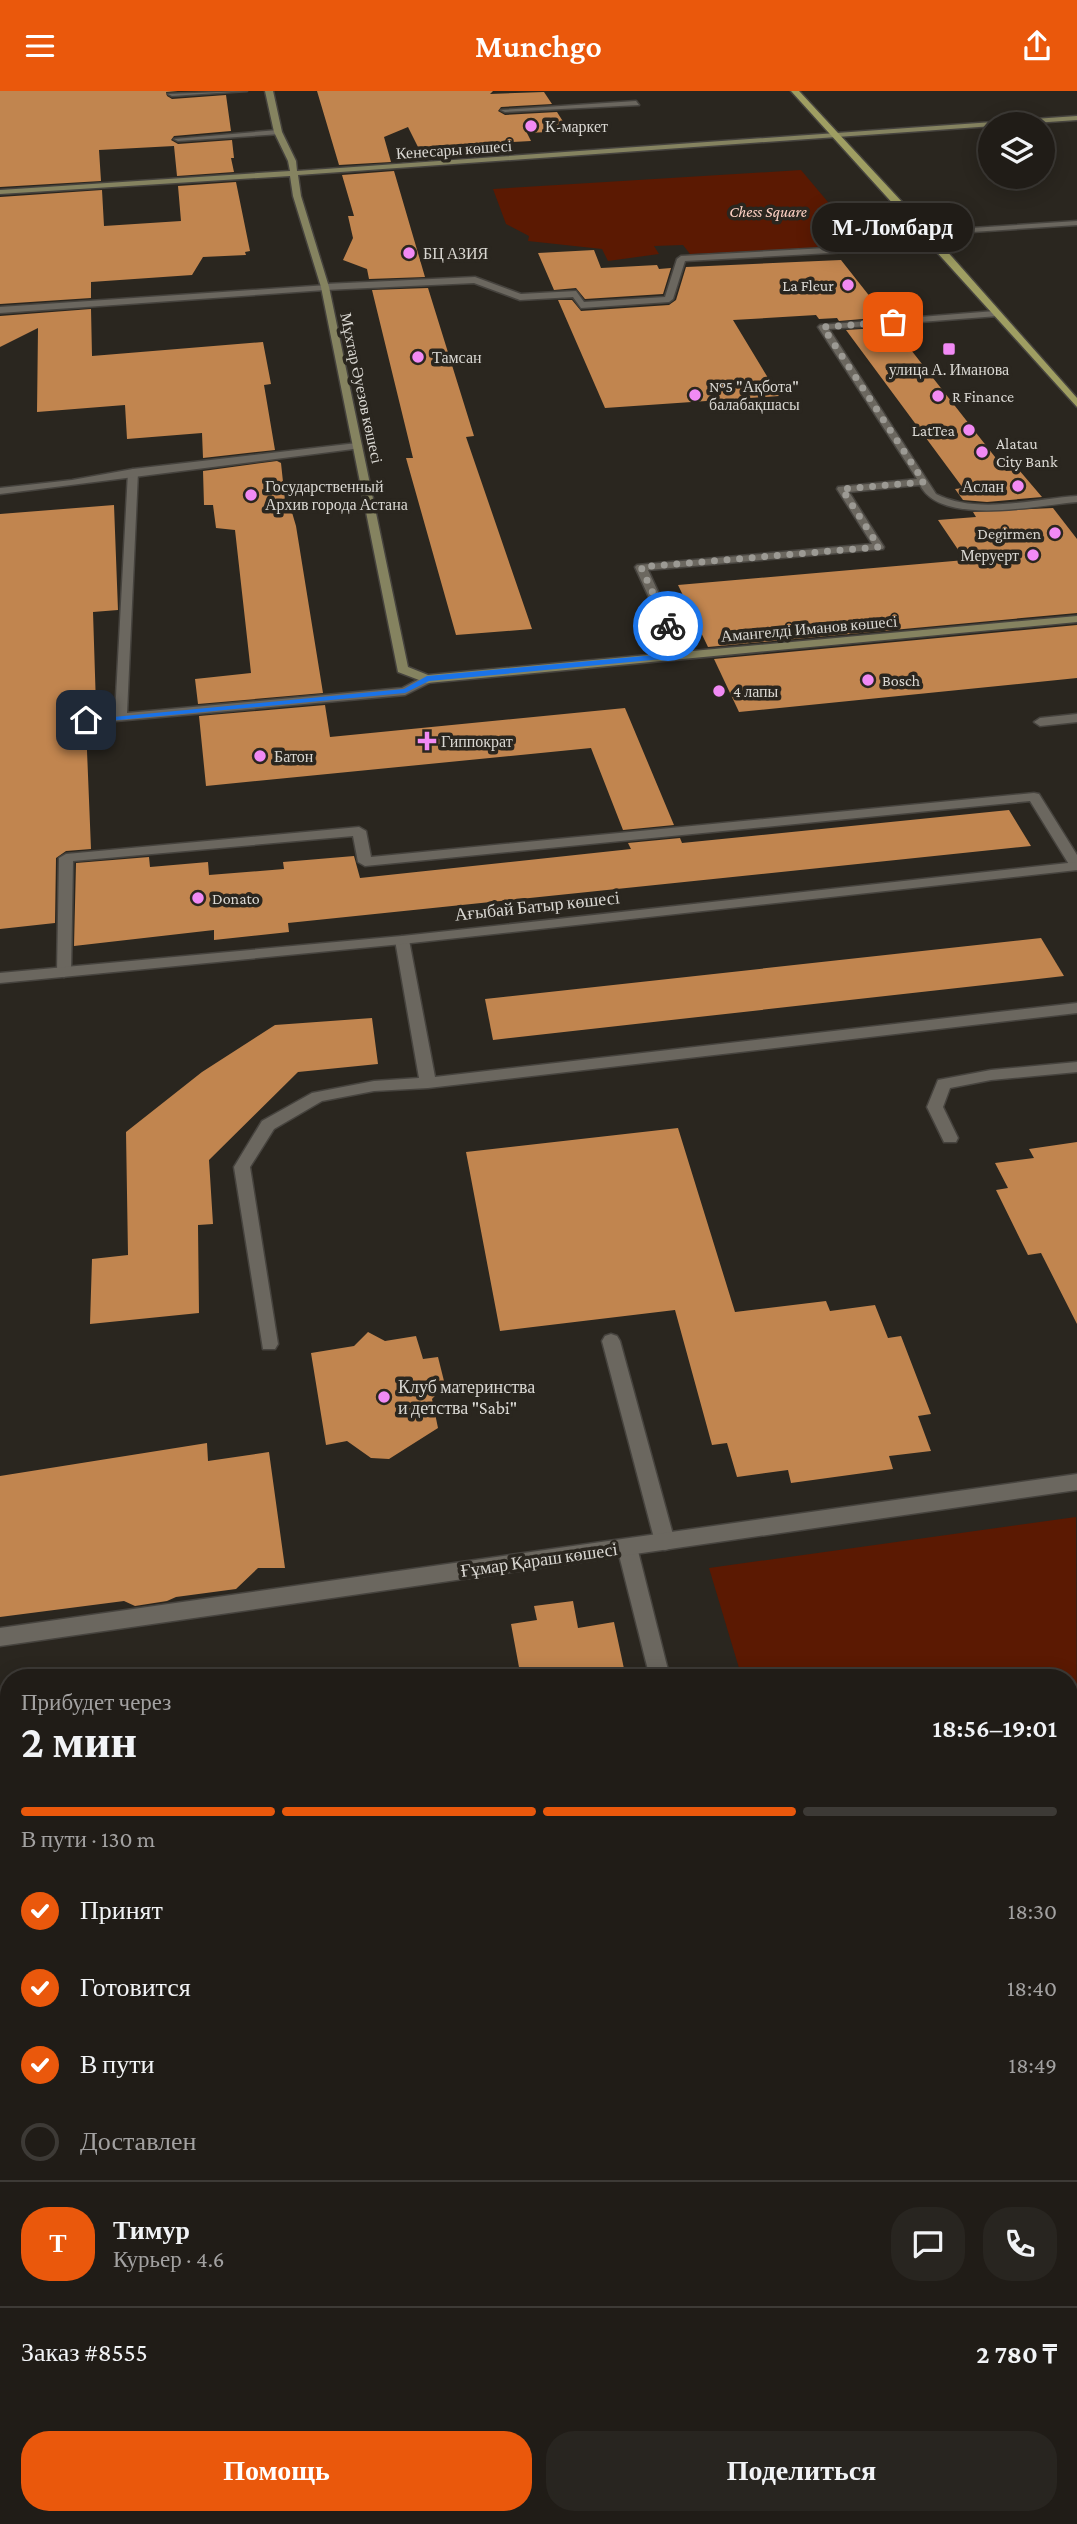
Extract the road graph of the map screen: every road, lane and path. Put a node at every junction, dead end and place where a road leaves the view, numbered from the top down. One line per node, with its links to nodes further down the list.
1 (243, 91): 5 (street)
2 (269, 91): 8 (street, Мұхтар Әуезов көшесі)
3 (627, 91): 6 (street)
4 (795, 91): 9 (main road)
5 (172, 94)
6 (505, 110)
7 (1077, 118): 9 (street, Кенесары көшесі)
8 (278, 132): 10 (street); 11 (street, Мұхтар Әуезов көшесі)
9 (834, 134): 11 (street, Кенесары көшесі); 14 (main road)
10 (178, 139)
11 (293, 173): 12 (street, Кенесары көшесі); 16 (street, Мұхтар Әуезов көшесі)
12 (0, 192)
13 (1077, 223): 14 (street)
14 (926, 233): 15 (main road)
15 (935, 245): 16 (street); 18 (main road)
16 (325, 287): 17 (street); 20 (street, Мұхтар Әуезов көшесі)
17 (0, 310)
18 (995, 314): 19 (main road); 22 (street)
19 (1077, 404)
20 (357, 446): 21 (street); 27 (street, Мұхтар Әуезов көшесі)
21 (133, 472): 23 (street); 28 (street)
22 (924, 482): 24 (street); 26 (street)
23 (0, 491)
24 (1077, 499)
25 (1077, 619): 26 (street, Амангелді Иманов көшесі)
26 (681, 655): 27 (street, Амангелді Иманов көшесі)
27 (427, 679): 28 (street, Амангелді Иманов көшесі)
28 (121, 717): 30 (street, Амангелді Иманов көшесі)
29 (1077, 718): 31 (street)
30 (86, 720)
31 (1040, 722)
32 (1077, 866): 33 (street, Ағыбай Батыр көшесі); 34 (street)
33 (402, 940): 34 (street, Ағыбай Батыр көшесі); 38 (street)
34 (64, 972): 35 (street, Ағыбай Батыр көшесі)
35 (0, 978)
36 (1077, 1007): 38 (street)
37 (1077, 1067): 39 (street)
38 (428, 1083): 41 (street)
39 (950, 1138)
40 (611, 1341): 43 (street)
41 (269, 1344)
42 (1077, 1482): 43 (street, Ғұмар Қараш көшесі)
43 (665, 1542): 44 (street, Ғұмар Қараш көшесі)
44 (627, 1547): 45 (street, Ғұмар Қараш көшесі); 46 (street)
45 (0, 1637)
46 (658, 1669)

